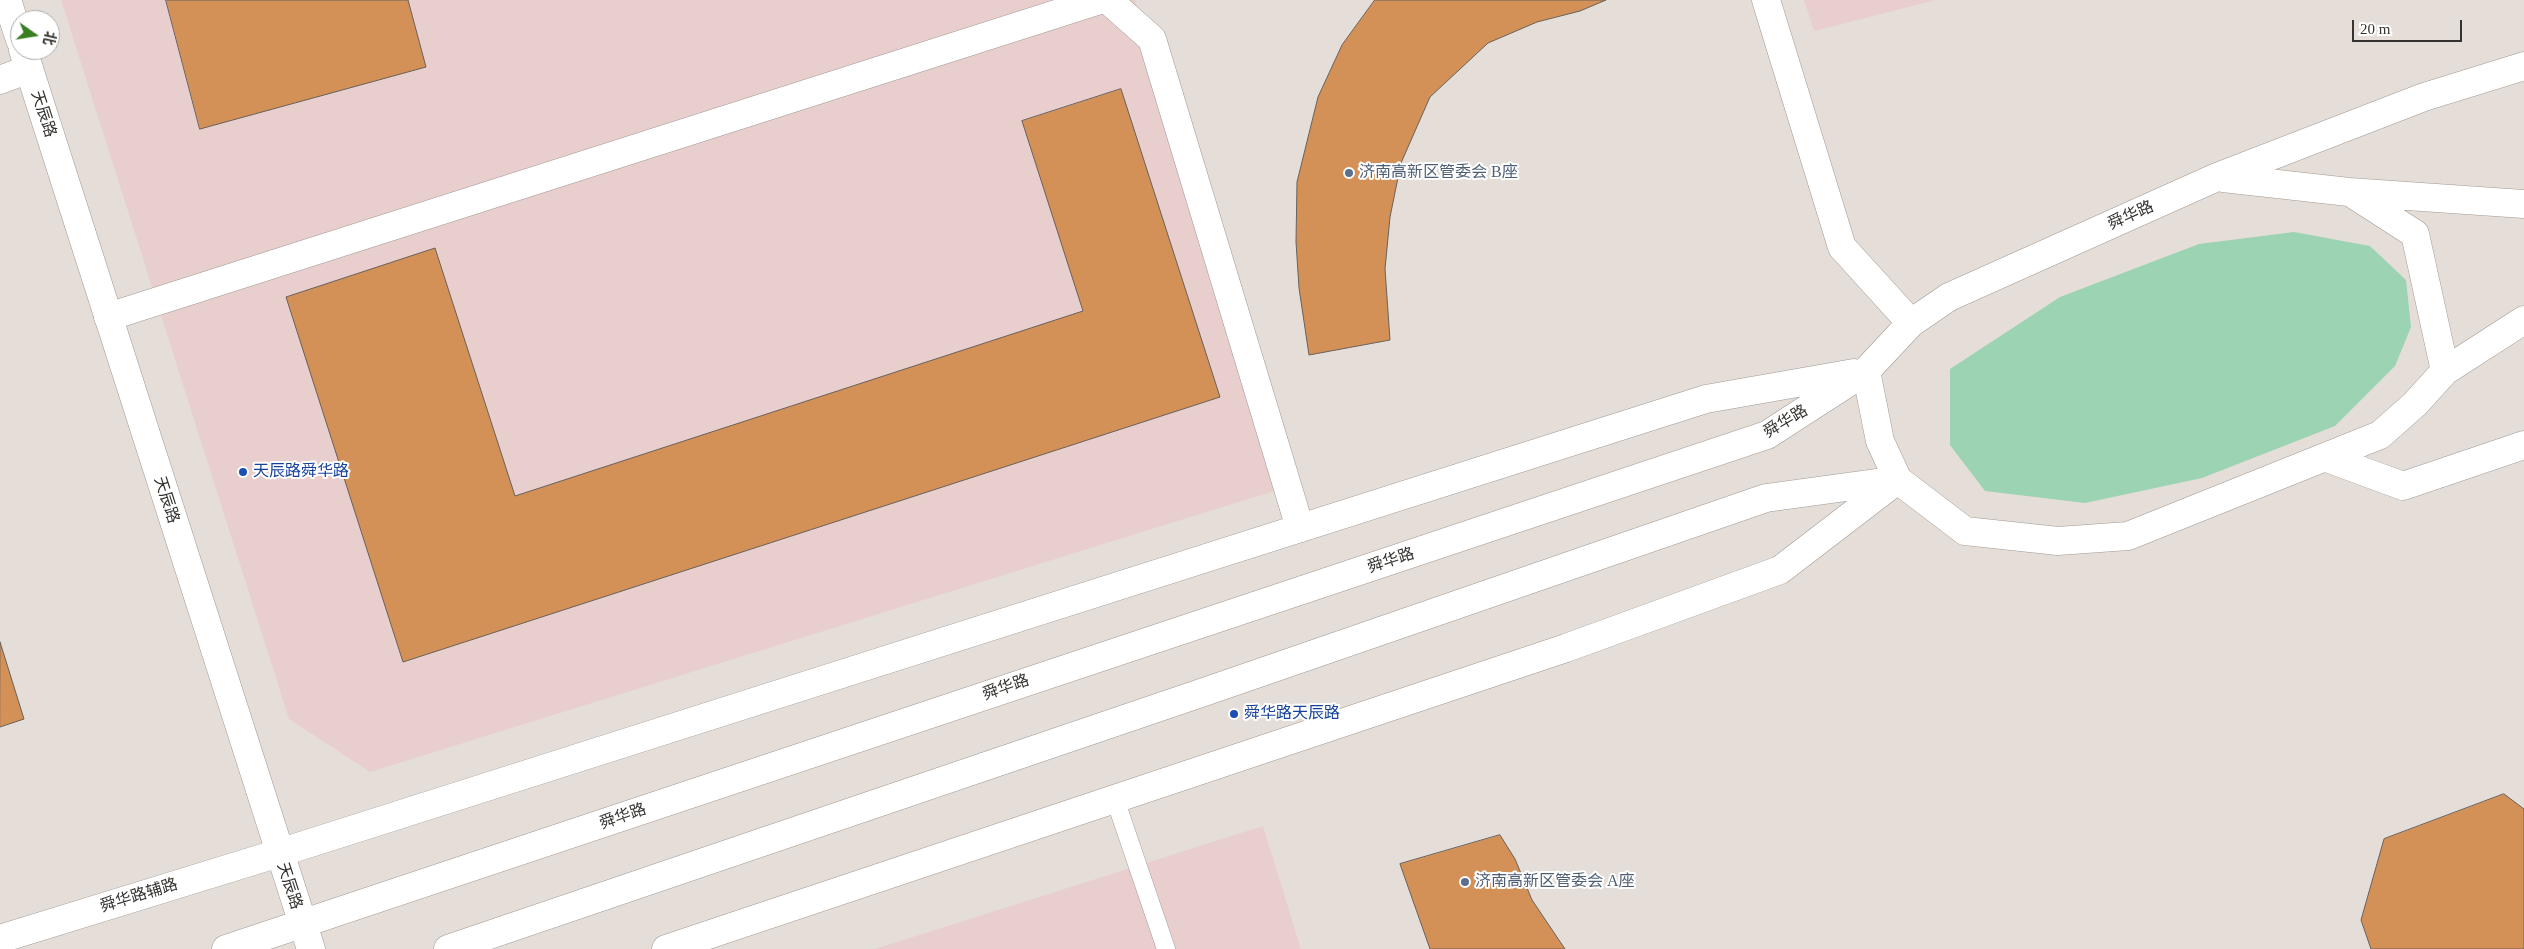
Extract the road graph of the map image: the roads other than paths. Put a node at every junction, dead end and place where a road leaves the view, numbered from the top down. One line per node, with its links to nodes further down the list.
1 (1100, 0): 10 (main road)
2 (1108, 0): 18 (main road)
3 (1766, 0): 12 (main road)
4 (26, 60): 6 (main road); 10 (main road, 天辰路)
5 (2524, 66): 7 (main road)
6 (0, 80)
7 (2217, 178): 8 (main road, 舜华路); 12 (main road, 舜华路)
8 (2349, 192): 9 (main road, 舜华路); 14 (main road)
9 (2524, 204)
10 (108, 317): 20 (main road, 天辰路)
11 (2524, 320): 14 (main road)
12 (1911, 323): 13 (main road, 舜华路)
13 (1866, 371): 17 (main road); 18 (main road, 舜华路辅路); 21 (main road, 舜华路)
14 (2445, 371): 16 (main road)
15 (2524, 445): 16 (main road)
16 (2327, 458): 17 (main road)
17 (1898, 480): 19 (main road); 24 (main road)
18 (1300, 528): 20 (main road, 舜华路辅路)
19 (1115, 799): 25 (main road); 26 (lane)
20 (279, 853): 21 (main road, 天辰路); 22 (main road, 舜华路辅路)
21 (306, 937): 23 (main road, 舜华路)
22 (0, 939)
23 (226, 949)
24 (448, 949)
25 (666, 949)
26 (1166, 949)

